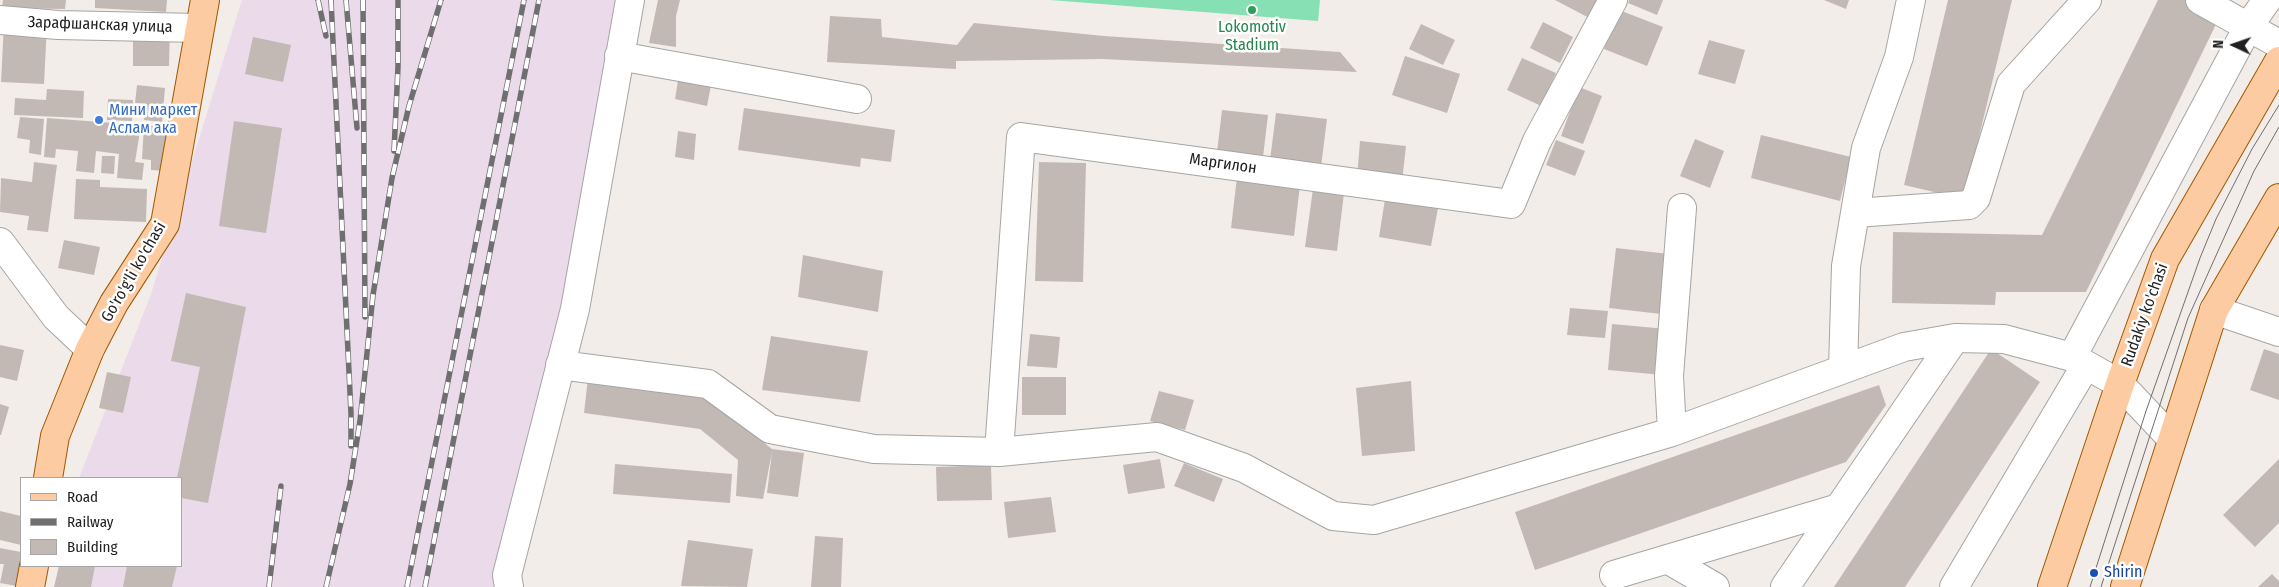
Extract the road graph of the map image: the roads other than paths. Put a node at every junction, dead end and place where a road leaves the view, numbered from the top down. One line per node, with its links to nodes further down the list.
1 (205, 0): 10 (main road, Go'ro'g'li ko'chasi)
2 (630, 0): 12 (street)
3 (1613, 0): 29 (street, Маргилон)
4 (1911, 0): 17 (street)
5 (2088, 0): 17 (street)
6 (2200, 0): 9 (street)
7 (2267, 0): 9 (street)
8 (0, 20): 10 (street, Зарафшанская улица)
9 (2248, 27): 11 (street); 23 (street)
10 (199, 28): 22 (main road, Go'ro'g'li ko'chasi)
11 (2279, 44)
12 (619, 56): 14 (street); 24 (street)
13 (2279, 61): 26 (main road, Rudakiy ko'chasi)
14 (857, 99)
15 (2279, 198): 19 (main road)
16 (1682, 208): 27 (street)
17 (1855, 213): 25 (street)
18 (0, 242): 22 (street)
19 (2214, 310): 20 (street); 28 (main road)
20 (2279, 332)
21 (1955, 338): 23 (street); 25 (street); 31 (street)
22 (90, 349): 30 (main road, Go'ro'g'li ko'chasi)
23 (2079, 361): 26 (street); 39 (street)
24 (560, 365): 29 (street); 36 (street)
25 (1843, 369): 27 (street)
26 (2120, 384): 28 (street); 40 (main road, Rudakiy ko'chasi)
27 (1672, 432): 29 (street)
28 (2172, 439): 41 (main road)
29 (999, 452)
30 (48, 477)
31 (1839, 508): 32 (street); 38 (street)
32 (1667, 559): 34 (street); 37 (street)
33 (34, 567): 35 (main road)
34 (1614, 575)
35 (30, 587)
36 (509, 587)
37 (1715, 587)
38 (1785, 587)
39 (1954, 587)
40 (2052, 587)
41 (2125, 587)

